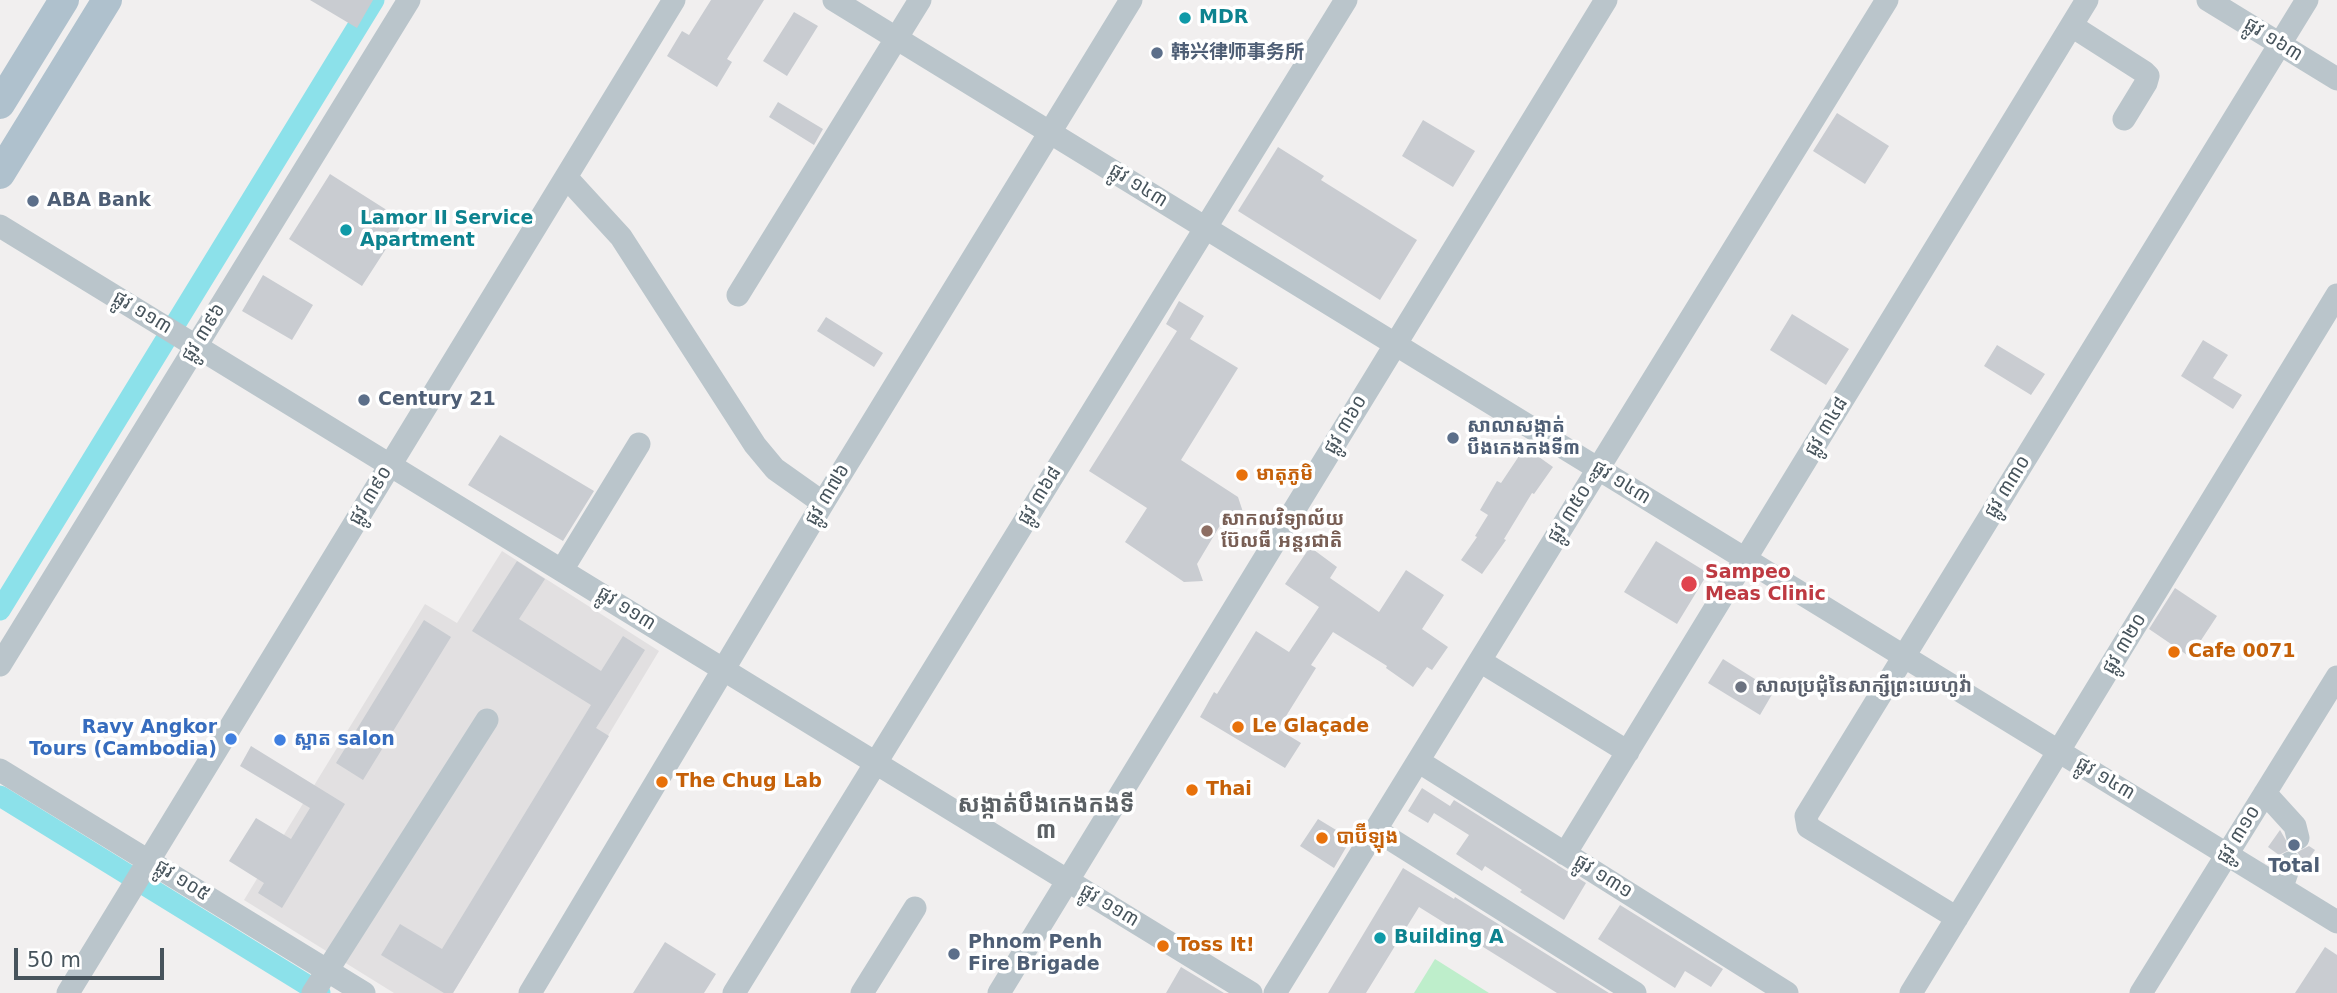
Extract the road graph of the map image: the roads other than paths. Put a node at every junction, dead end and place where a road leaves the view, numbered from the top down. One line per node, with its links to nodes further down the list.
1 (64, 0): 18 (main road)
2 (107, 0): 21 (main road)
3 (409, 0): 27 (street, ផ្លូវ ៣៩៦)
4 (674, 0): 22 (street, ផ្លូវ ៣៩០)
5 (834, 0): 15 (street, ផ្លូវ ១៤៣)
6 (920, 0): 15 (street)
7 (1131, 0): 20 (street, ផ្លូវ ៣៧៦)
8 (1346, 0): 24 (street, ផ្លូវ ៣៦៨)
9 (1606, 0): 28 (street, ផ្លូវ ៣៦០)
10 (1888, 0): 31 (street, ផ្លូវ ៣៥០)
11 (2087, 0): 14 (street, ផ្លូវ ៣៤៨)
12 (2208, 0): 16 (street, ផ្លូវ ១៦៣)
13 (2307, 0): 16 (street, ផ្លូវ ៣៣០)
14 (2072, 26): 19 (street); 33 (street, ផ្លូវ ៣៤៨)
15 (897, 38): 20 (street, ផ្លូវ ១៤៣); 25 (street)
16 (2279, 44): 17 (street, ផ្លូវ ១៦៣); 35 (street, ផ្លូវ ៣៣០)
17 (2337, 79)
18 (0, 104)
19 (2124, 119)
20 (1050, 132): 24 (street, ផ្លូវ ១៤៣); 32 (street, ផ្លូវ ៣៧៦)
21 (0, 174)
22 (566, 177): 30 (street, ផ្លូវ ៣៩០); 32 (street)
23 (0, 226): 27 (street, ផ្លូវ ១១៣)
24 (1206, 228): 28 (street, ផ្លូវ ១៤៣); 44 (street, ផ្លូវ ៣៦៨)
25 (737, 295)
26 (2337, 295): 41 (street, ផ្លូវ ៣២០)
27 (189, 341): 30 (street, ផ្លូវ ១១៣); 37 (street, ផ្លូវ ៣៩៦)
28 (1395, 344): 31 (street, ផ្លូវ ១៤៣); 53 (street, ផ្លូវ ៣៦០)
29 (639, 444): 34 (street)
30 (390, 465): 34 (street, ផ្លូវ ១១៣); 52 (street, ផ្លូវ ៣៩០)
31 (1598, 468): 33 (street, ផ្លូវ ១៤៣); 36 (street, ផ្លូវ ៣៥០)
32 (823, 503): 38 (street, ផ្លូវ ៣៧៦)
33 (1746, 559): 35 (street, ផ្លូវ ១៤៣); 42 (street, ផ្លូវ ៣៤៨)
34 (562, 570): 38 (street, ផ្លូវ ១១៣)
35 (1904, 656): 41 (street, ផ្លូវ ១៤៣); 56 (street, ផ្លូវ ៣៣០)
36 (1480, 661): 42 (street); 43 (street, ផ្លូវ ៣៥០)
37 (0, 665)
38 (723, 669): 44 (street, ផ្លូវ ១១៣); 61 (street, ផ្លូវ ៣៧៦)
39 (2337, 677): 46 (street, ផ្លូវ ៣១០)
40 (487, 720): 58 (street)
41 (2060, 751): 50 (street, ផ្លូវ ១៤៣); 56 (street, ផ្លូវ ៣២០)
42 (1628, 752): 49 (street, ផ្លូវ ៣៤៨)
43 (1418, 761): 47 (street, ផ្លូវ ៣៥០); 49 (street, ផ្លូវ ១៣១)
44 (876, 763): 53 (street, ផ្លូវ ១១៣); 62 (street, ផ្លូវ ៣៦៨)
45 (0, 770): 52 (street, ផ្លូវ ១០៥)
46 (2265, 793): 48 (street); 50 (street, ផ្លូវ ៣១០)
47 (1376, 830): 66 (street, ផ្លូវ ៣៥០); 67 (street)
48 (2298, 838)
49 (1565, 854): 68 (street, ផ្លូវ ១៣១)
50 (2227, 854): 54 (street, ផ្លូវ ១៤៣); 70 (street, ផ្លូវ ៣១០)
51 (2290, 863): 54 (street)
52 (141, 872): 58 (street, ផ្លូវ ១០៥); 59 (street, ផ្លូវ ៣៩០)
53 (1068, 880): 64 (street, ផ្លូវ ៣៦០); 65 (street, ផ្លូវ ១១៣)
54 (2282, 887): 57 (street, ផ្លូវ ១៤៣)
55 (915, 908): 63 (street)
56 (1957, 918): 69 (street, ផ្លូវ ៣២០)
57 (2337, 922)
58 (321, 981): 60 (street, ផ្លូវ ១០៥)
59 (68, 993)
60 (364, 993)
61 (530, 993)
62 (734, 993)
63 (862, 993)
64 (999, 993)
65 (1251, 993)
66 (1275, 993)
67 (1635, 993)
68 (1787, 993)
69 (1911, 993)
70 (2141, 993)

